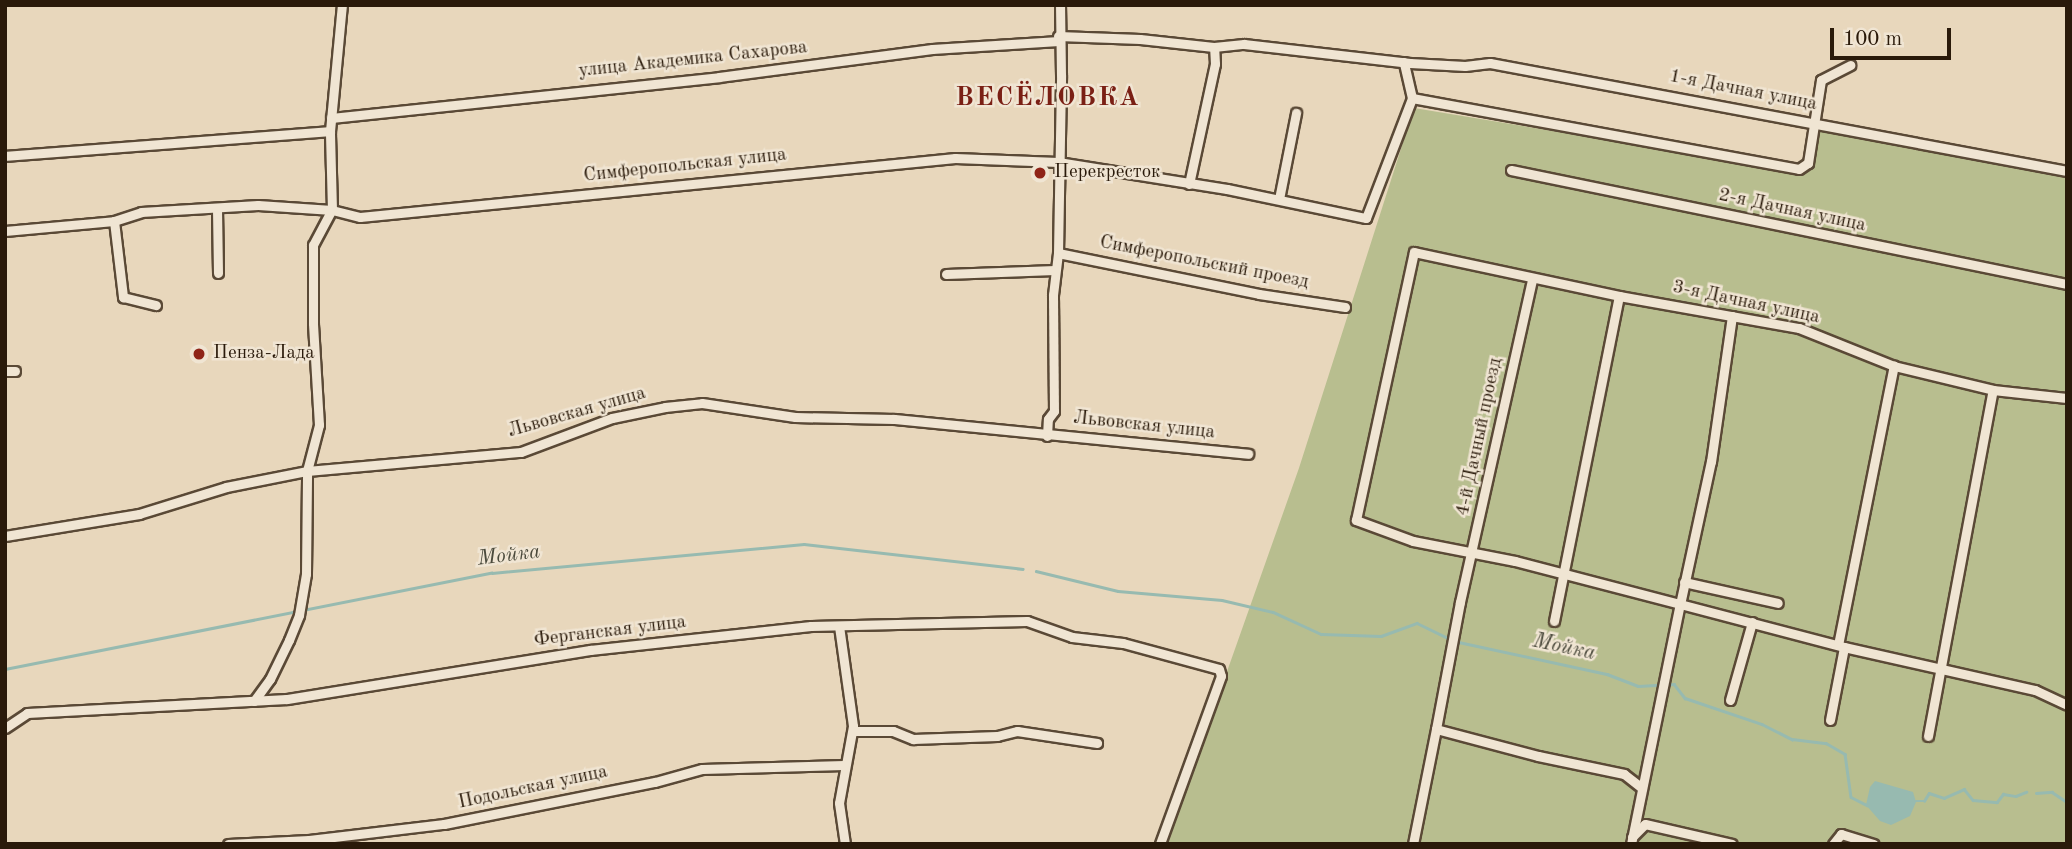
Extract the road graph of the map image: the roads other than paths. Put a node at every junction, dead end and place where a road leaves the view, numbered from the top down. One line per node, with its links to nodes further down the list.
1 (342, 5): 9 (street)
2 (1060, 5): 3 (street)
3 (1059, 39): 4 (street, улица Академика Сахарова); 9 (street, улица Академика Сахарова); 13 (street)
4 (1214, 47): 5 (street, улица Академика Сахарова); 16 (street)
5 (1408, 63): 7 (street); 10 (street, 1-я Дачная улица)
6 (1850, 65): 10 (street)
7 (1412, 98): 10 (street); 17 (street, Симферопольская улица)
8 (1296, 113): 17 (street)
9 (331, 118): 11 (street)
10 (1814, 122): 15 (street, 1-я Дачная улица)
11 (330, 131): 12 (street); 19 (street)
12 (5, 156)
13 (1058, 162): 16 (street, Симферопольская улица); 19 (street, Симферопольская улица); 22 (street)
14 (1511, 170): 27 (street, 2-я Дачная улица)
15 (2067, 171)
16 (1189, 184): 17 (street, Симферопольская улица)
17 (1279, 200)
18 (217, 209): 19 (street, Симферопольская улица); 20 (street, Симферопольская улица); 24 (street)
19 (332, 210): 37 (street)
20 (114, 220): 21 (street, Симферопольская улица); 29 (street)
21 (5, 231)
22 (1058, 253): 23 (street); 30 (street, Симферопольский проезд)
23 (1055, 270): 25 (street); 35 (street)
24 (218, 273)
25 (946, 274)
26 (1532, 279): 28 (street, 3-я Дачная улица); 39 (street, 4-й Дачный проезд); 39 (street, 3-я Дачная улица)
27 (2067, 284)
28 (1619, 296): 31 (street, 3-я Дачная улица); 40 (street)
29 (156, 305)
30 (1345, 307)
31 (1732, 316): 32 (street, 3-я Дачная улица); 41 (street)
32 (1894, 366): 33 (street, 3-я Дачная улица); 47 (street)
33 (1993, 390): 34 (street, 3-я Дачная улица); 48 (street)
34 (2067, 398)
35 (1046, 436): 36 (street, Львовская улица); 37 (street, Львовская улица)
36 (1248, 454)
37 (307, 471): 38 (street, Львовская улица); 50 (street)
38 (5, 536)
39 (1473, 552): 40 (street); 54 (street, 4-й Дачный проезд)
40 (1564, 573): 43 (street); 44 (street)
41 (1684, 582): 42 (street); 43 (street)
42 (1778, 603)
43 (1680, 604): 45 (street); 59 (street)
44 (1555, 621)
45 (1752, 622): 47 (street); 49 (street)
46 (839, 626): 50 (street, Ферганская улица); 55 (street); 63 (street, Ферганская улица)
47 (1841, 646): 48 (street); 52 (street)
48 (1941, 668): 51 (street); 56 (street)
49 (1730, 700)
50 (254, 701): 53 (street, Ферганская улица)
51 (2067, 705)
52 (1830, 720)
53 (5, 728)
54 (1436, 729): 59 (street); 64 (street, 4-й Дачный проезд)
55 (853, 731): 57 (street); 58 (street)
56 (1928, 736)
57 (1097, 743)
58 (844, 765): 61 (street, Подольская улица); 62 (street)
59 (1642, 788): 60 (street)
60 (1630, 841): 65 (street)
61 (229, 844)
62 (845, 844)
63 (1160, 844)
64 (1413, 844)
65 (1732, 844)
66 (1833, 844): 67 (street)
67 (1874, 844)

